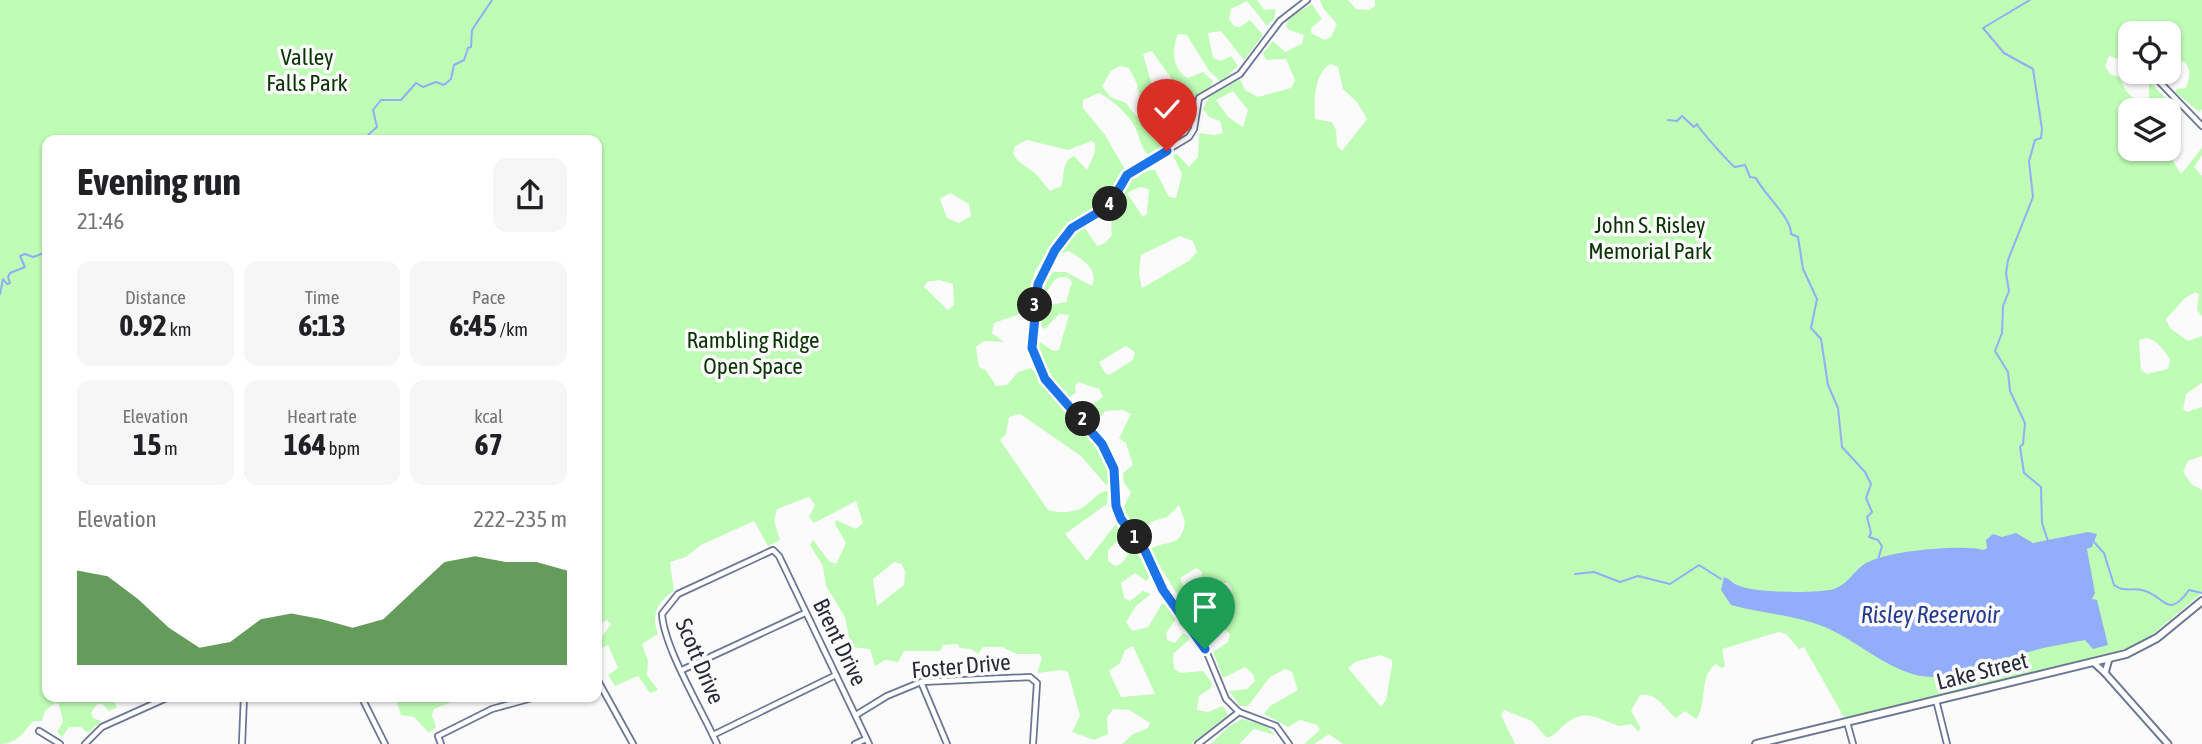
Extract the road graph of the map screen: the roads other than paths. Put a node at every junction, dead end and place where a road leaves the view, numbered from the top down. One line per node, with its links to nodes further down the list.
1 (1307, 0): 19 (street)
2 (2162, 84): 3 (street)
3 (2202, 126)
4 (779, 556): 6 (street, Brent Drive); 9 (street, Scott Drive)
5 (2202, 601): 7 (main road, Lake Street)
6 (806, 613): 9 (street); 11 (street, Brent Drive)
7 (2109, 659): 8 (main road, Lake Street); 10 (street)
8 (2094, 662): 10 (street); 14 (main road, Lake Street)
9 (682, 670): 23 (street, Scott Drive)
10 (2105, 673): 41 (street)
11 (836, 675): 20 (street, Brent Drive); 23 (street)
12 (921, 682): 20 (street, Foster Drive); 34 (street); 35 (street, Foster Drive)
13 (602, 690): 31 (street)
14 (1936, 700): 21 (main road, Lake Street); 40 (street)
15 (158, 702): 27 (street)
16 (244, 702): 28 (street)
17 (364, 702): 29 (street)
18 (517, 702): 30 (street)
19 (1239, 712): 36 (street); 37 (street)
20 (856, 715): 24 (street, Brent Drive)
21 (1847, 722): 25 (main road, Lake Street); 39 (street)
22 (39, 731): 26 (street)
23 (713, 735): 32 (street, Scott Drive)
24 (867, 741): 33 (street)
25 (1779, 741): 38 (main road, Lake Street)
26 (60, 744)
27 (85, 744)
28 (242, 744)
29 (385, 744)
30 (440, 744)
31 (633, 744)
32 (717, 744)
33 (855, 744)
34 (947, 744)
35 (1033, 744)
36 (1198, 744)
37 (1289, 744)
38 (1756, 744)
39 (1853, 744)
40 (1947, 744)
41 (2168, 744)

